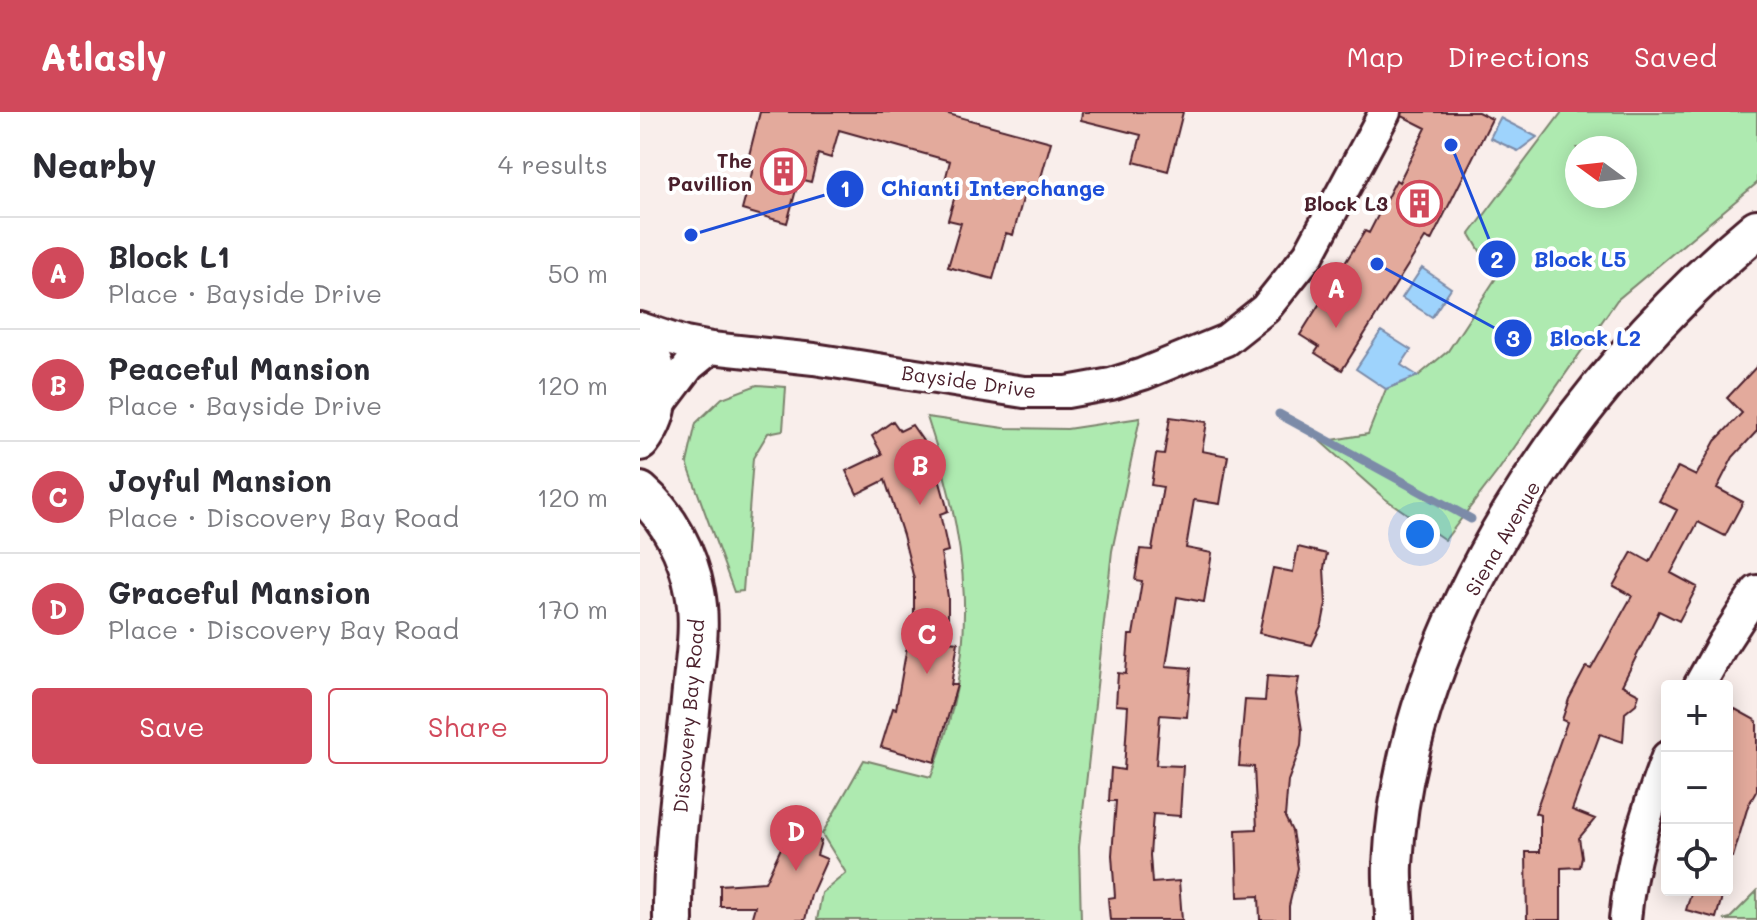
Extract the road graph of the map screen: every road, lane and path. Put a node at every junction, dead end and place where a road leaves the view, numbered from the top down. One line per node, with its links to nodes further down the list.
1 (1385, 112): 5 (street, Bayside Drive)
2 (1757, 229): 12 (street, Siena Avenue)
3 (640, 328): 5 (street, Bayside Drive)
4 (640, 338): 6 (street, Discovery Bay Road)
5 (711, 348): 6 (street)
6 (649, 425): 7 (street, Discovery Bay Road)
7 (652, 505): 11 (street, Discovery Bay Road)
8 (1757, 591): 9 (street)
9 (1702, 680)
10 (1661, 774): 13 (street)
11 (673, 920)
12 (1395, 920)
13 (1625, 920)

